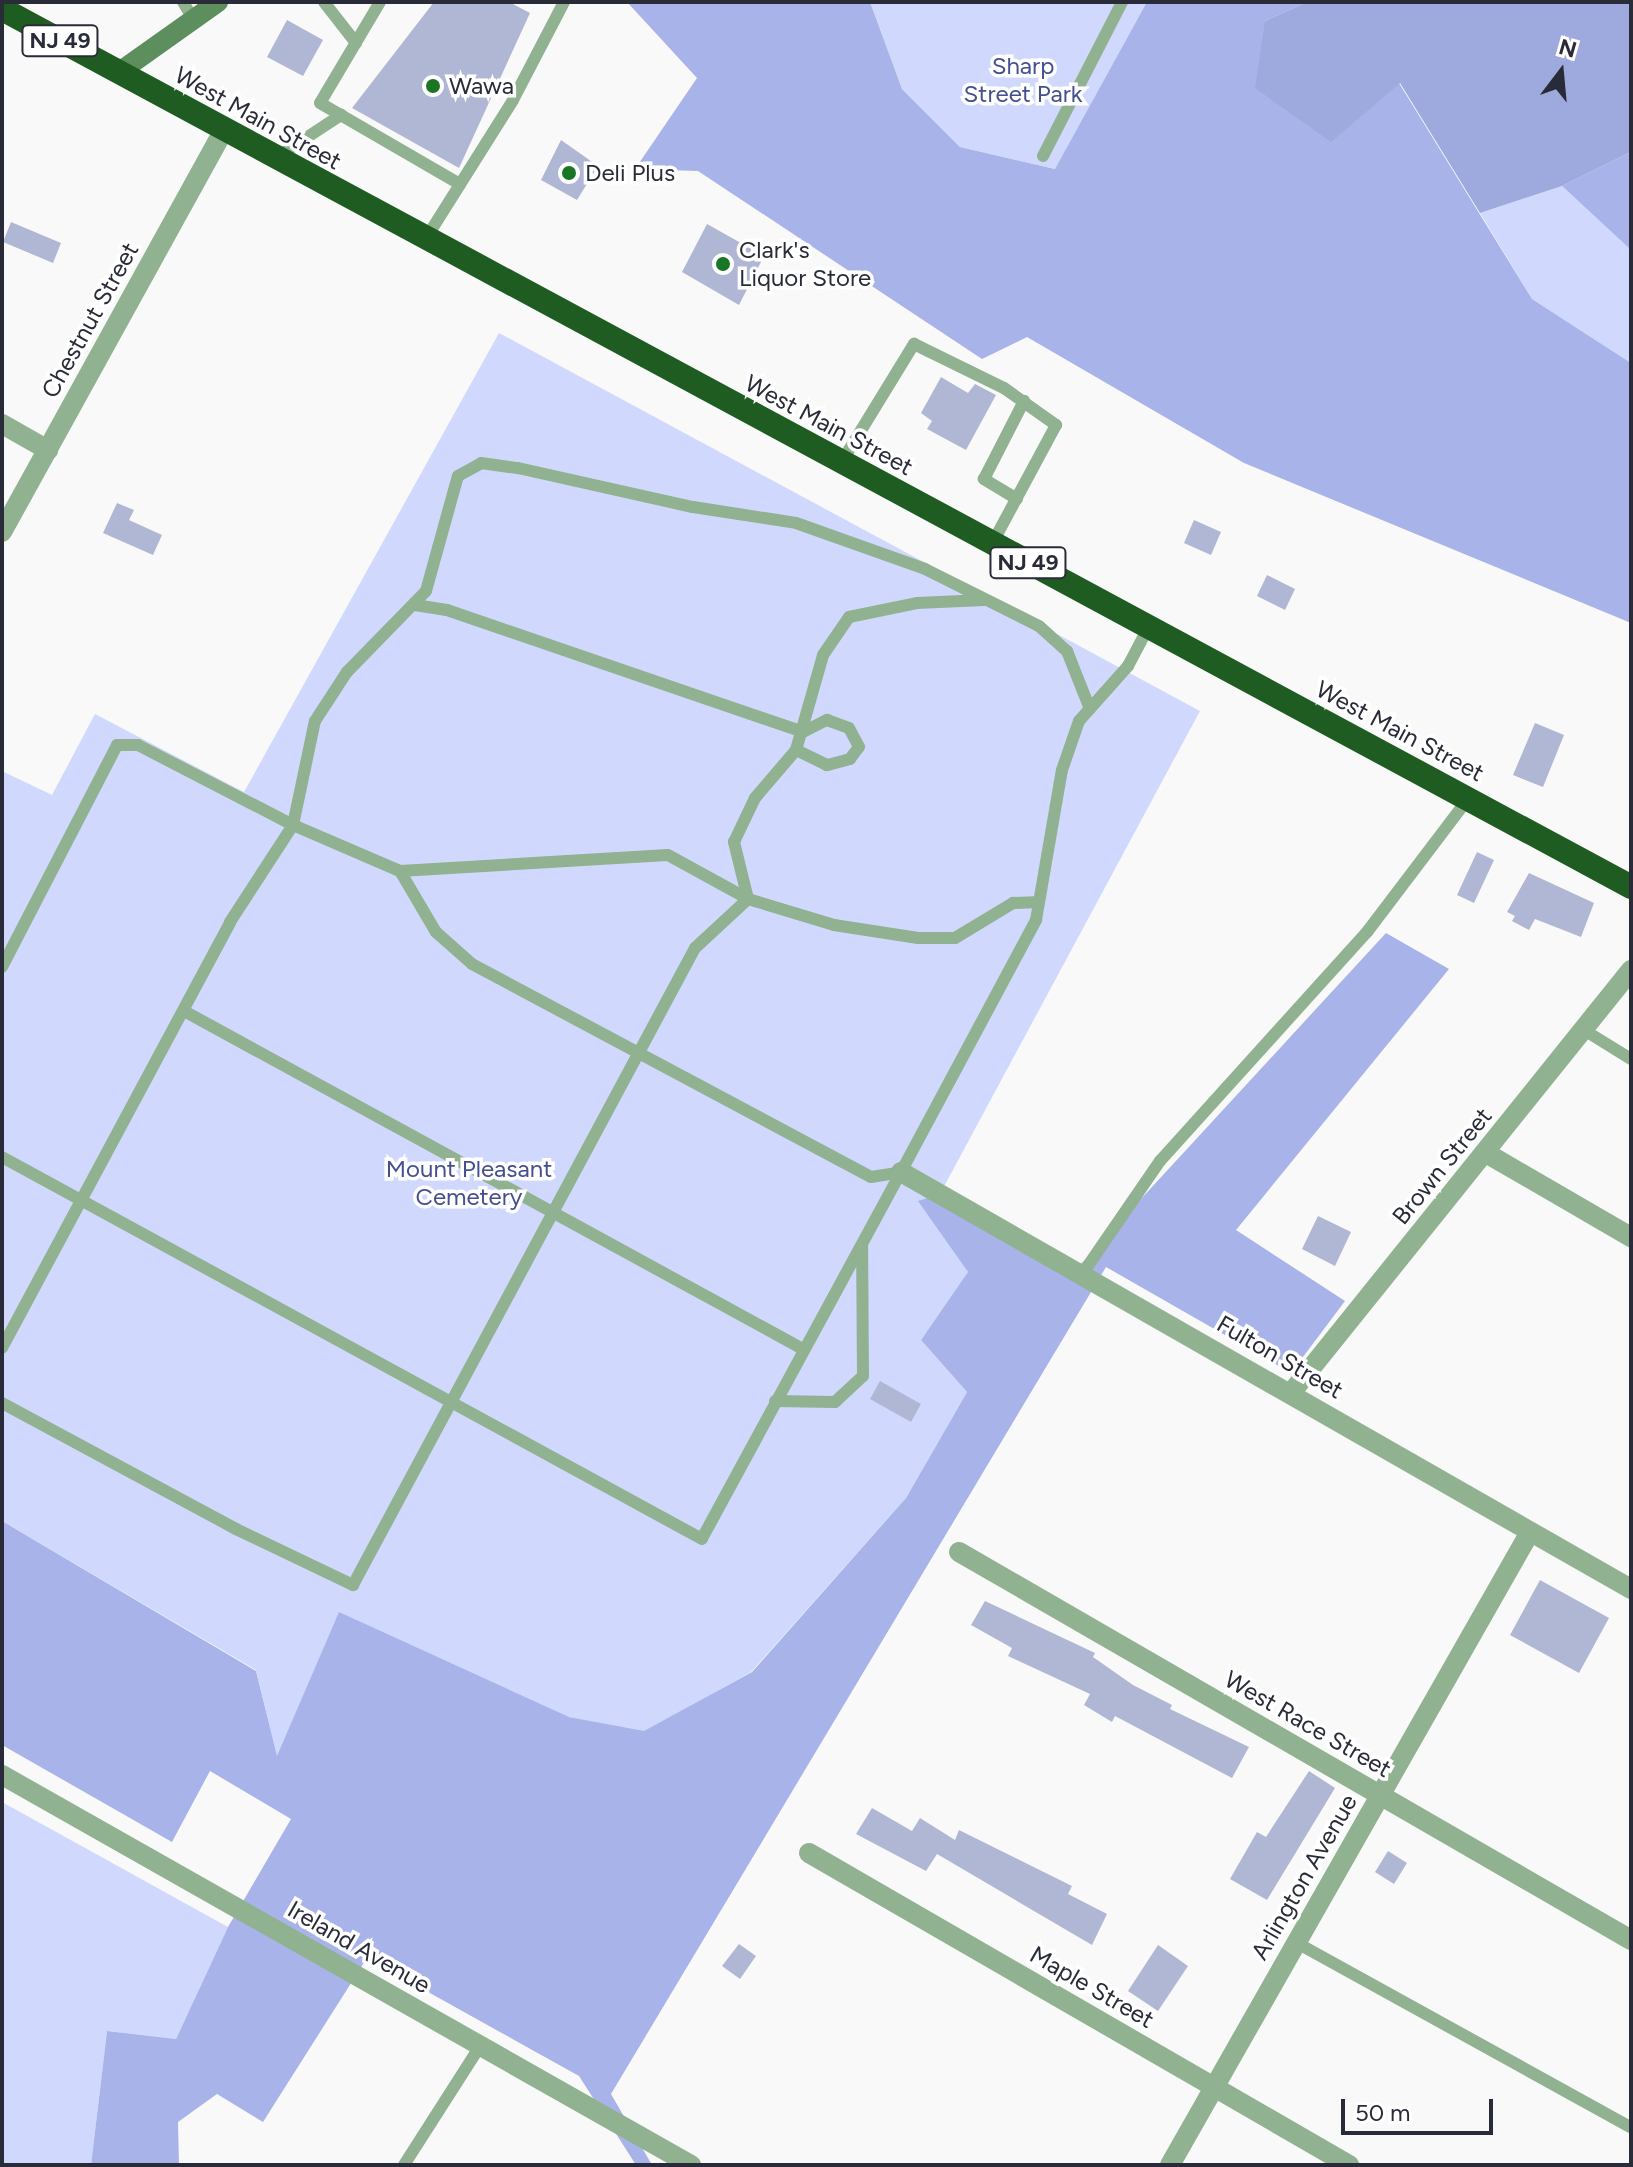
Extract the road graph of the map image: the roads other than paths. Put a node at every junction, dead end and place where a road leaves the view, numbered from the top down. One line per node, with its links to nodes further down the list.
1 (218, 2): 7 (street)
2 (324, 2): 8 (lane)
3 (380, 2): 8 (lane)
4 (564, 2): 14 (lane)
5 (1122, 2): 12 (lane)
6 (2, 9): 9 (highway, West Main Street / NJ 49)
7 (188, 10): 9 (street)
8 (356, 43): 10 (lane)
9 (118, 73): 11 (highway, West Main Street / NJ 49)
10 (341, 115): 13 (lane); 14 (lane)
11 (223, 132): 13 (highway, West Main Street / NJ 49); 18 (street, Chestnut Street)
12 (1043, 156)
13 (274, 159): 15 (highway, West Main Street / NJ 49)
14 (460, 184): 15 (lane)
15 (425, 240): 19 (highway, West Main Street / NJ 49)
16 (1024, 401): 19 (lane); 20 (lane); 20 (lane)
17 (2, 424): 18 (street)
18 (48, 450): 21 (street, Chestnut Street)
19 (841, 463): 22 (highway, West Main Street / NJ 49)
20 (1017, 499): 22 (lane)
21 (2, 532)
22 (992, 544): 25 (highway, West Main Street / NJ 49)
23 (988, 599): 24 (lane); 26 (lane); 27 (lane)
24 (415, 605): 27 (lane); 30 (lane)
25 (1148, 628): 26 (lane); 29 (highway, West Main Street / NJ 49)
26 (1090, 709): 34 (lane)
27 (803, 732): 28 (lane); 28 (lane)
28 (796, 750): 33 (lane)
29 (1468, 799): 32 (highway, West Main Street / NJ 49); 48 (lane)
30 (293, 825): 31 (lane); 35 (lane); 37 (lane)
31 (400, 871): 33 (lane); 39 (lane)
32 (1631, 887)
33 (748, 899): 34 (lane); 39 (lane)
34 (1039, 902): 43 (lane)
35 (2, 967)
36 (1631, 970): 38 (street, Brown Street)
37 (184, 1011): 44 (lane); 45 (lane)
38 (1584, 1030): 40 (lane); 41 (street, Brown Street)
39 (641, 1055): 43 (lane); 45 (lane)
40 (1631, 1059)
41 (1486, 1153): 46 (street); 51 (street, Brown Street)
42 (2, 1157): 44 (lane)
43 (901, 1172): 47 (lane); 48 (street, Fulton Street)
44 (83, 1201): 49 (lane); 52 (lane)
45 (556, 1212): 50 (lane); 52 (lane)
46 (1631, 1237)
47 (862, 1244): 50 (lane); 53 (lane)
48 (1083, 1273): 51 (street, Fulton Street)
49 (2, 1348)
50 (803, 1349): 53 (lane)
51 (1291, 1393): 55 (street, Fulton Street)
52 (450, 1400): 53 (lane); 54 (lane)
53 (775, 1401)
54 (2, 1403)
55 (1530, 1532): 57 (street, Fulton Street); 59 (street, Arlington Avenue)
56 (959, 1552): 59 (street, West Race Street)
57 (1631, 1589)
58 (2, 1775): 63 (street, Ireland Avenue)
59 (1380, 1797): 61 (street, West Race Street); 62 (street, Arlington Avenue)
60 (809, 1853): 64 (street, Maple Street)
61 (1631, 1940)
62 (1297, 1943): 64 (street, Arlington Avenue); 65 (lane)
63 (480, 2046): 66 (lane); 67 (street, Ireland Avenue)
64 (1214, 2088): 68 (street, Arlington Avenue); 69 (street, Maple Street)
65 (1631, 2127)
66 (404, 2165)
67 (691, 2165)
68 (1170, 2165)
69 (1349, 2165)

